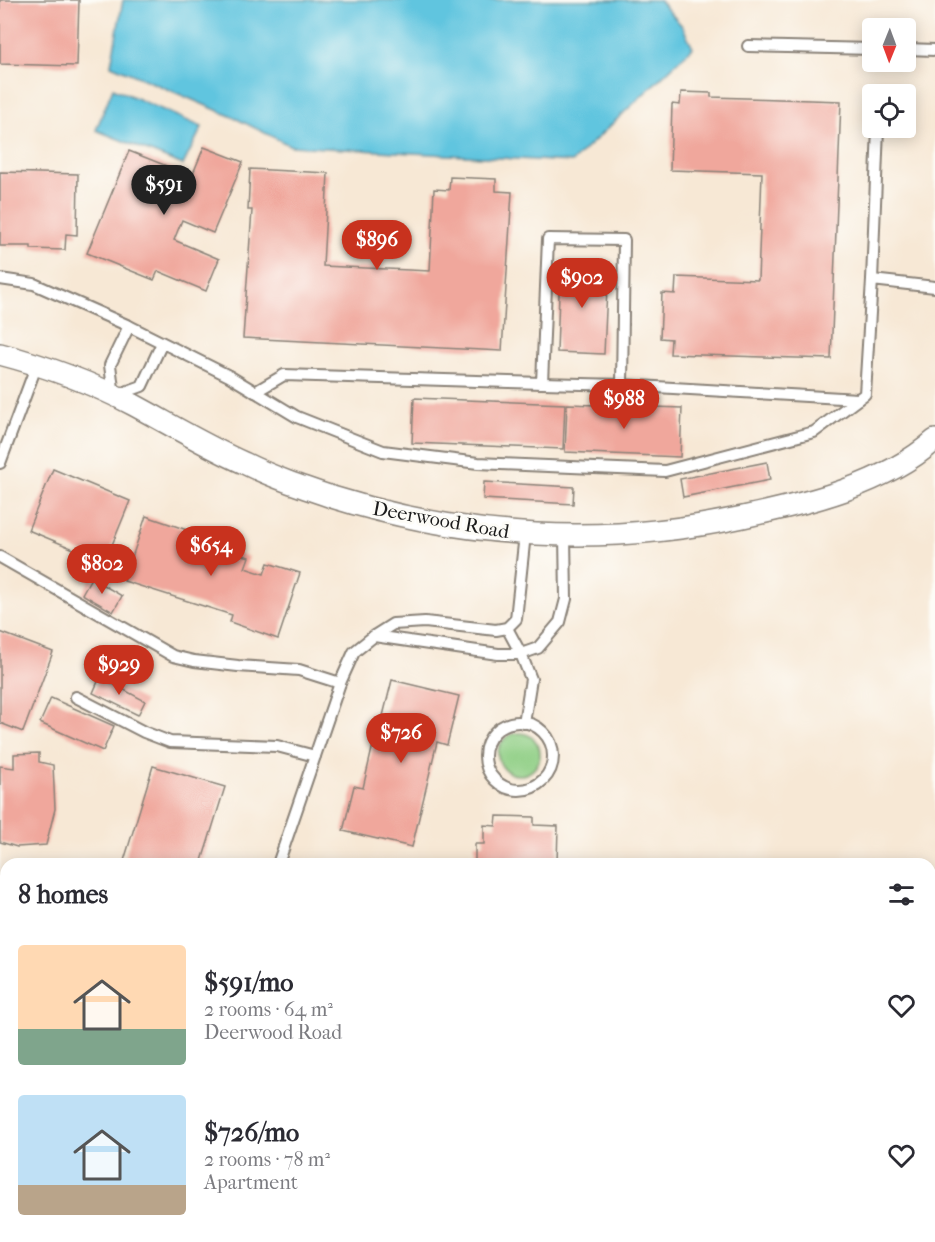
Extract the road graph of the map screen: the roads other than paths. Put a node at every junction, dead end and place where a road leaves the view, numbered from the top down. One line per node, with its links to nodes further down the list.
1 (748, 46): 2 (lane)
2 (862, 49)
3 (916, 49): 4 (lane)
4 (935, 50)
5 (878, 138): 7 (lane)
6 (0, 279): 9 (lane)
7 (872, 280): 8 (lane); 17 (lane)
8 (935, 287)
9 (129, 326): 10 (lane); 16 (lane)
10 (162, 343): 15 (lane); 16 (lane)
11 (0, 354): 12 (street, Deerwood Road)
12 (36, 363): 16 (street, Deerwood Road); 19 (lane)
13 (542, 383): 14 (lane); 14 (lane); 15 (lane)
14 (622, 385): 17 (lane)
15 (255, 392): 17 (lane)
16 (114, 396): 20 (street, Deerwood Road)
17 (858, 399)
18 (934, 442): 21 (street, Deerwood Road)
19 (0, 463)
20 (525, 534): 21 (street, Deerwood Road); 23 (lane)
21 (565, 535): 25 (lane)
22 (0, 557): 26 (lane)
23 (507, 628): 24 (lane); 25 (lane)
24 (374, 636): 25 (lane); 26 (lane)
25 (521, 654): 28 (lane)
26 (340, 683): 29 (lane)
27 (76, 697): 29 (lane)
28 (524, 723): 28 (lane)
29 (315, 756): 30 (lane)
30 (280, 858)

